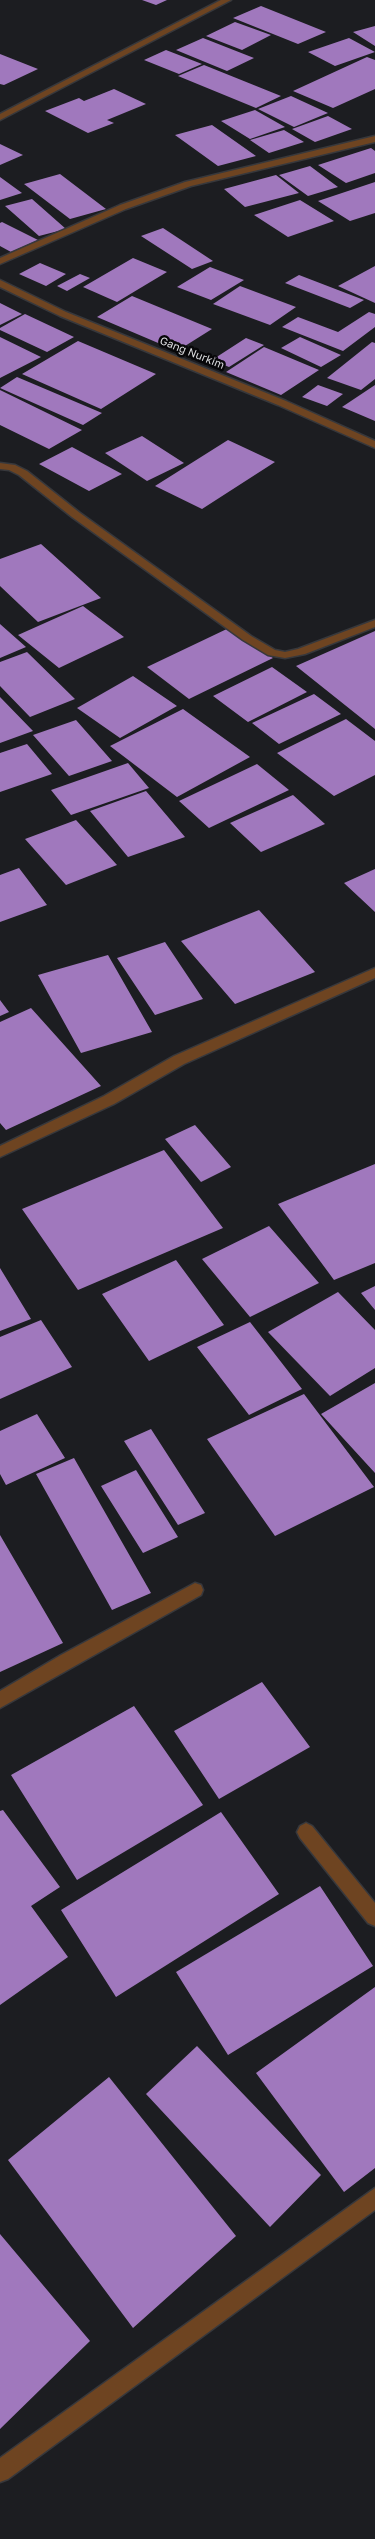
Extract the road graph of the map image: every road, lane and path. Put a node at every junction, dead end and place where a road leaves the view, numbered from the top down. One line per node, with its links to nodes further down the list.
1 (228, 0): 2 (street)
2 (0, 117)
3 (375, 139): 4 (street)
4 (0, 261)
5 (0, 283): 6 (street, Gang Nurkim)
6 (375, 445)
7 (0, 466): 8 (street)
8 (375, 624)
9 (375, 973): 10 (street)
10 (0, 1152)
11 (195, 1590): 12 (street)
12 (0, 1700)
13 (306, 1832): 14 (street)
14 (375, 1917)
15 (375, 2198): 16 (street)
16 (0, 2471)

